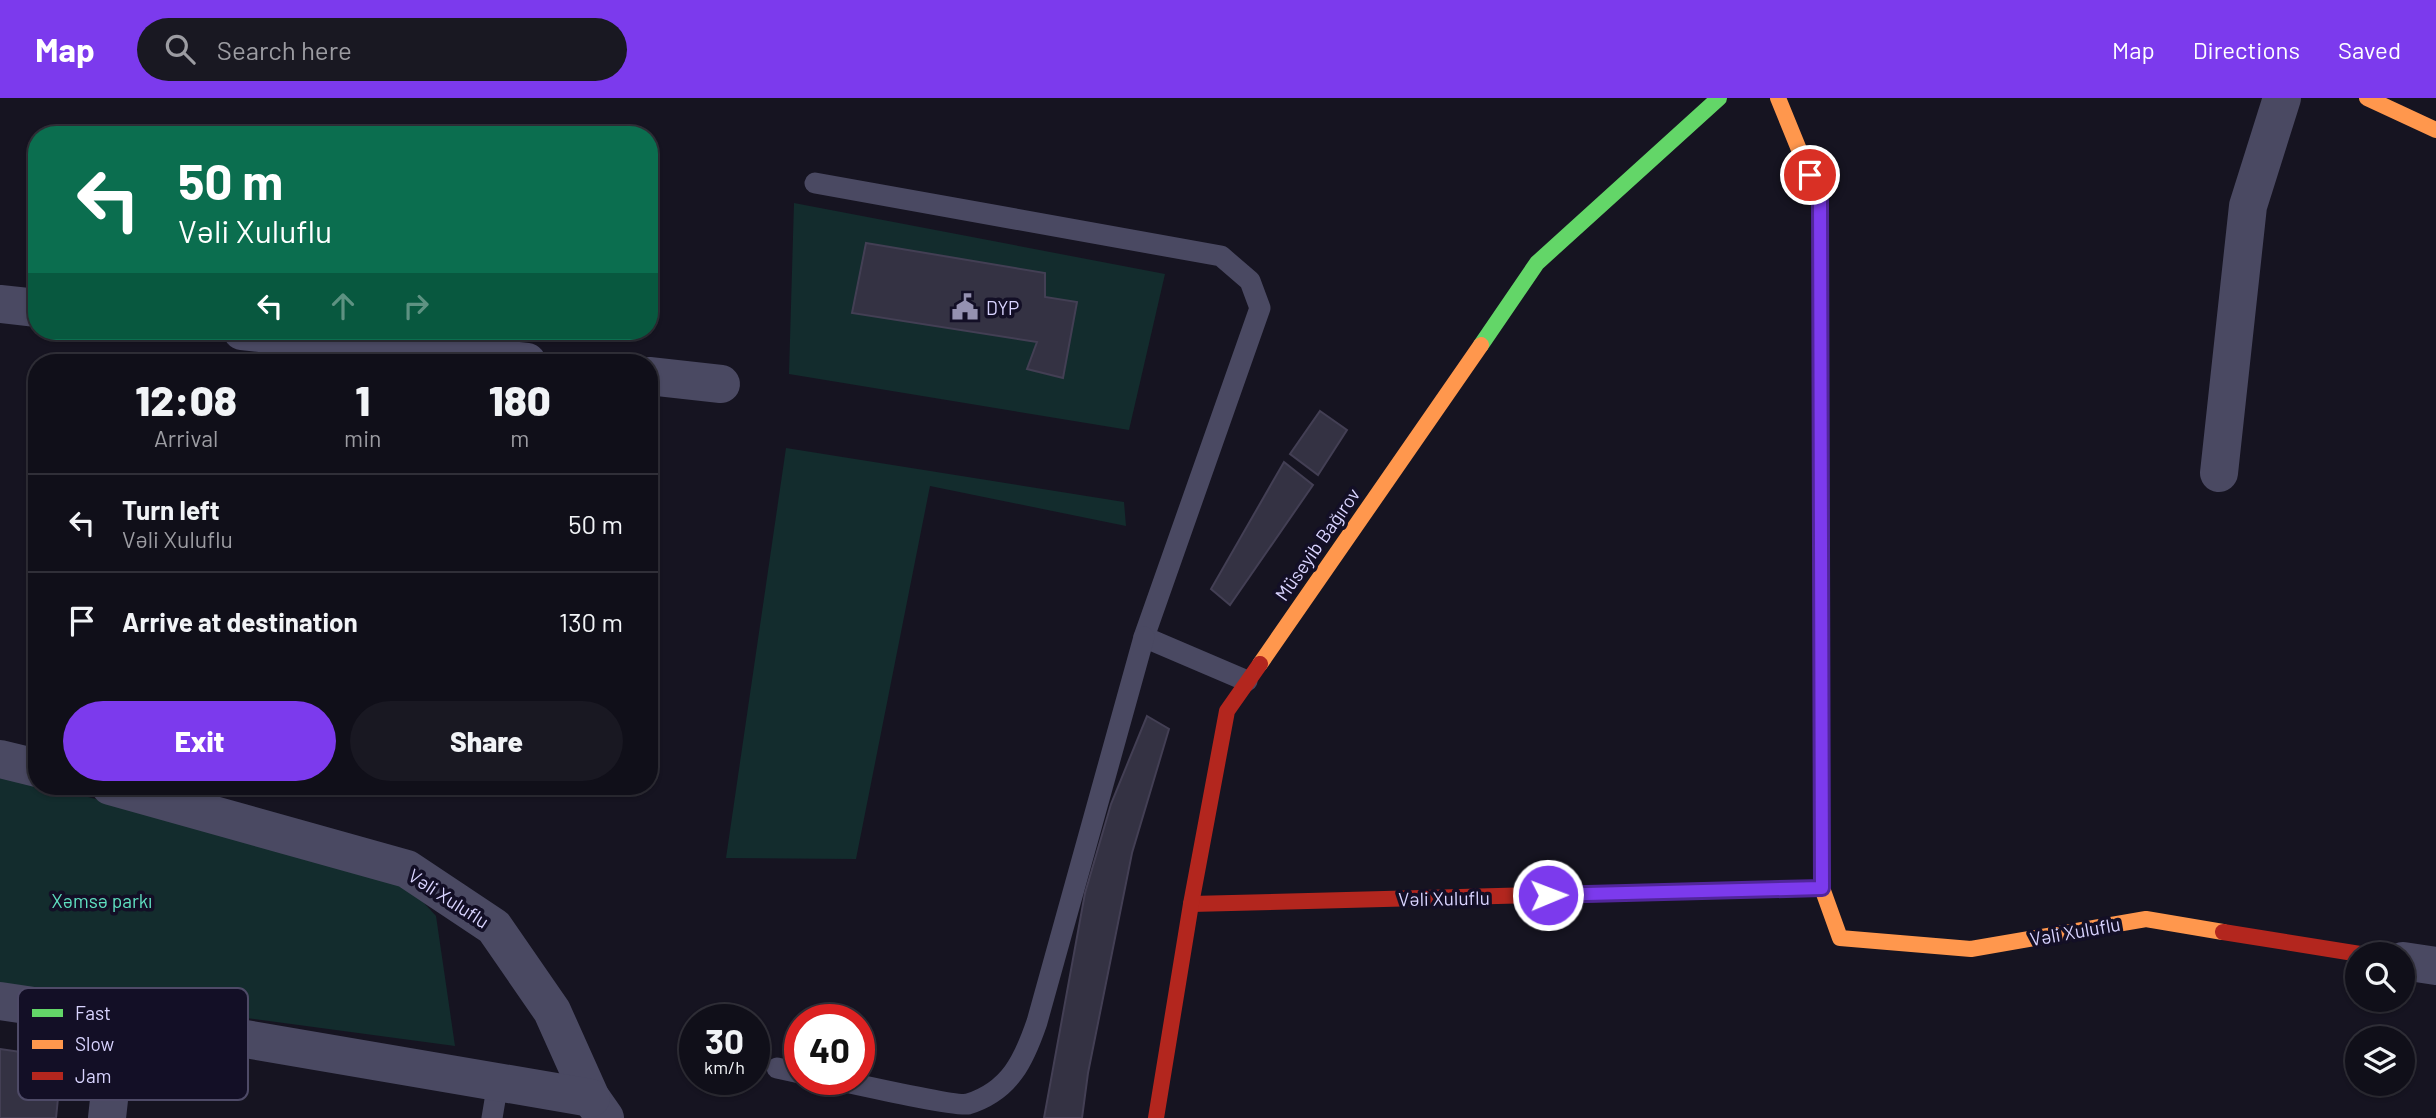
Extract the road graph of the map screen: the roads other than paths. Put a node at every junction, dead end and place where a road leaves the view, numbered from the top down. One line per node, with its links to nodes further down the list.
1 (1719, 98): 15 (street, Müseyib Bağırov)
2 (1778, 98): 19 (street, Vəli Xuluflu)
3 (2282, 98): 13 (street)
4 (2367, 98): 5 (street)
5 (2436, 130)
6 (816, 183): 14 (lane)
7 (0, 304): 8 (street)
8 (28, 307)
9 (325, 340): 10 (street)
10 (453, 354)
11 (658, 377): 12 (street)
12 (721, 384)
13 (2219, 473)
14 (1144, 637): 15 (lane); 29 (lane)
15 (1247, 681): 20 (street, Müseyib Bağırov)
16 (0, 759): 17 (street)
17 (28, 766)
18 (142, 795): 32 (street, Vəli Xuluflu)
19 (1822, 888): 20 (street, Vəli Xuluflu); 21 (street, Vəli Xuluflu)
20 (1191, 904): 34 (street, Müseyib Bağırov)
21 (2345, 952)
22 (2415, 963): 23 (street)
23 (2436, 966)
24 (0, 1001): 25 (street)
25 (18, 1004)
26 (248, 1046): 31 (street)
27 (777, 1068): 28 (lane)
28 (784, 1070)
29 (875, 1088)
30 (109, 1100): 33 (street)
31 (495, 1100): 32 (street)
32 (598, 1108)
33 (107, 1118)
34 (1156, 1118)

